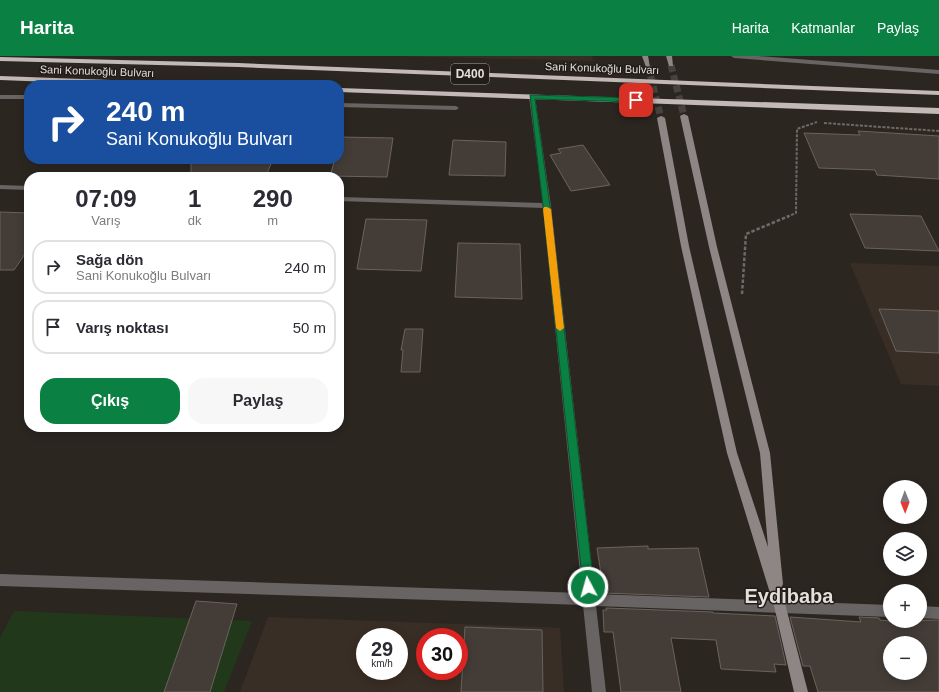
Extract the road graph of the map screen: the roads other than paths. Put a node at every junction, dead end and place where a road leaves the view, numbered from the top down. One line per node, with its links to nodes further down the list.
1 (646, 56): 6 (street)
2 (669, 56): 5 (street)
3 (734, 56): 7 (street)
4 (0, 59): 11 (highway, Sani Konukoğlu Bulvarı / D400)
5 (671, 65)
6 (648, 66)
7 (939, 72)
8 (0, 78): 9 (highway, Sani Konukoğlu Bulvarı)
9 (55, 80)
10 (344, 90): 14 (highway, D400)
11 (939, 92)
12 (0, 96): 13 (street)
13 (24, 97)
14 (532, 97): 17 (highway, D400); 23 (street)
15 (344, 105): 16 (street)
16 (456, 108)
17 (939, 111)
18 (684, 116): 26 (street)
19 (661, 118): 26 (street)
20 (0, 188): 21 (street)
21 (24, 188)
22 (344, 199): 23 (street)
23 (546, 206): 25 (street)
24 (0, 580): 25 (street)
25 (590, 599): 26 (street); 30 (street)
26 (780, 606): 27 (street); 31 (street)
27 (883, 611)
28 (927, 612): 29 (street)
29 (939, 613)
30 (599, 692)
31 (801, 692)

